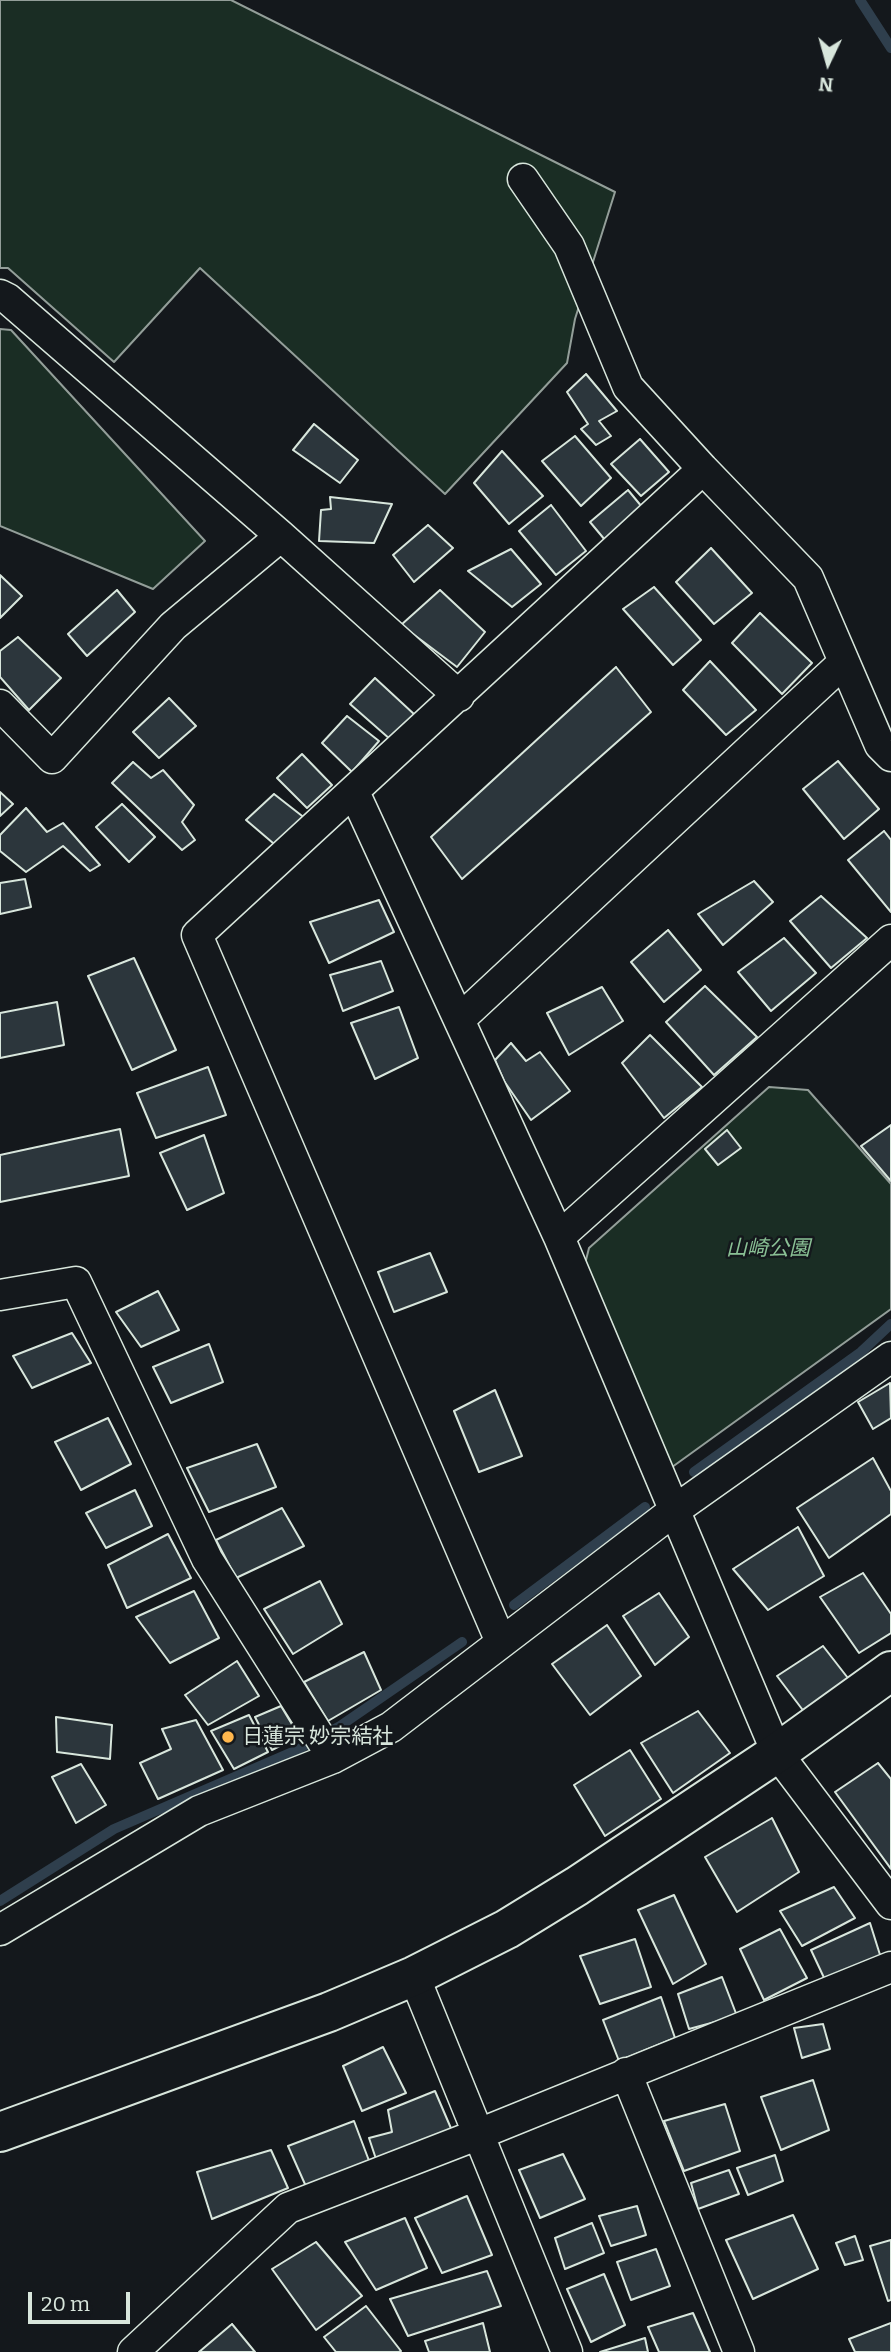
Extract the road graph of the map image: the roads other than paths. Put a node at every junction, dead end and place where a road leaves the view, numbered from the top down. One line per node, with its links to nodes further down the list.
1 (523, 179): 3 (street)
2 (0, 295): 4 (street)
3 (703, 469): 5 (street); 6 (street)
4 (281, 536): 6 (street); 7 (street)
5 (844, 663): 8 (street); 11 (street)
6 (459, 696): 9 (street)
7 (0, 705)
8 (891, 756)
9 (354, 792): 11 (street); 16 (street)
10 (891, 940): 12 (street)
11 (459, 1020): 12 (street)
12 (559, 1237): 15 (street)
13 (0, 1295): 18 (street)
14 (891, 1357): 15 (street)
15 (675, 1510): 16 (street); 19 (street)
16 (501, 1642): 18 (street)
17 (891, 1671): 19 (street)
18 (324, 1744): 21 (street)
19 (777, 1753): 20 (street); 23 (street)
20 (891, 1904)
21 (0, 1930)
22 (891, 1967): 24 (street)
23 (414, 1976): 25 (street); 26 (street)
24 (625, 2073): 26 (street); 29 (street)
25 (0, 2132)
26 (479, 2134): 27 (street); 28 (street)
27 (132, 2352)
28 (567, 2352)
29 (739, 2352)

